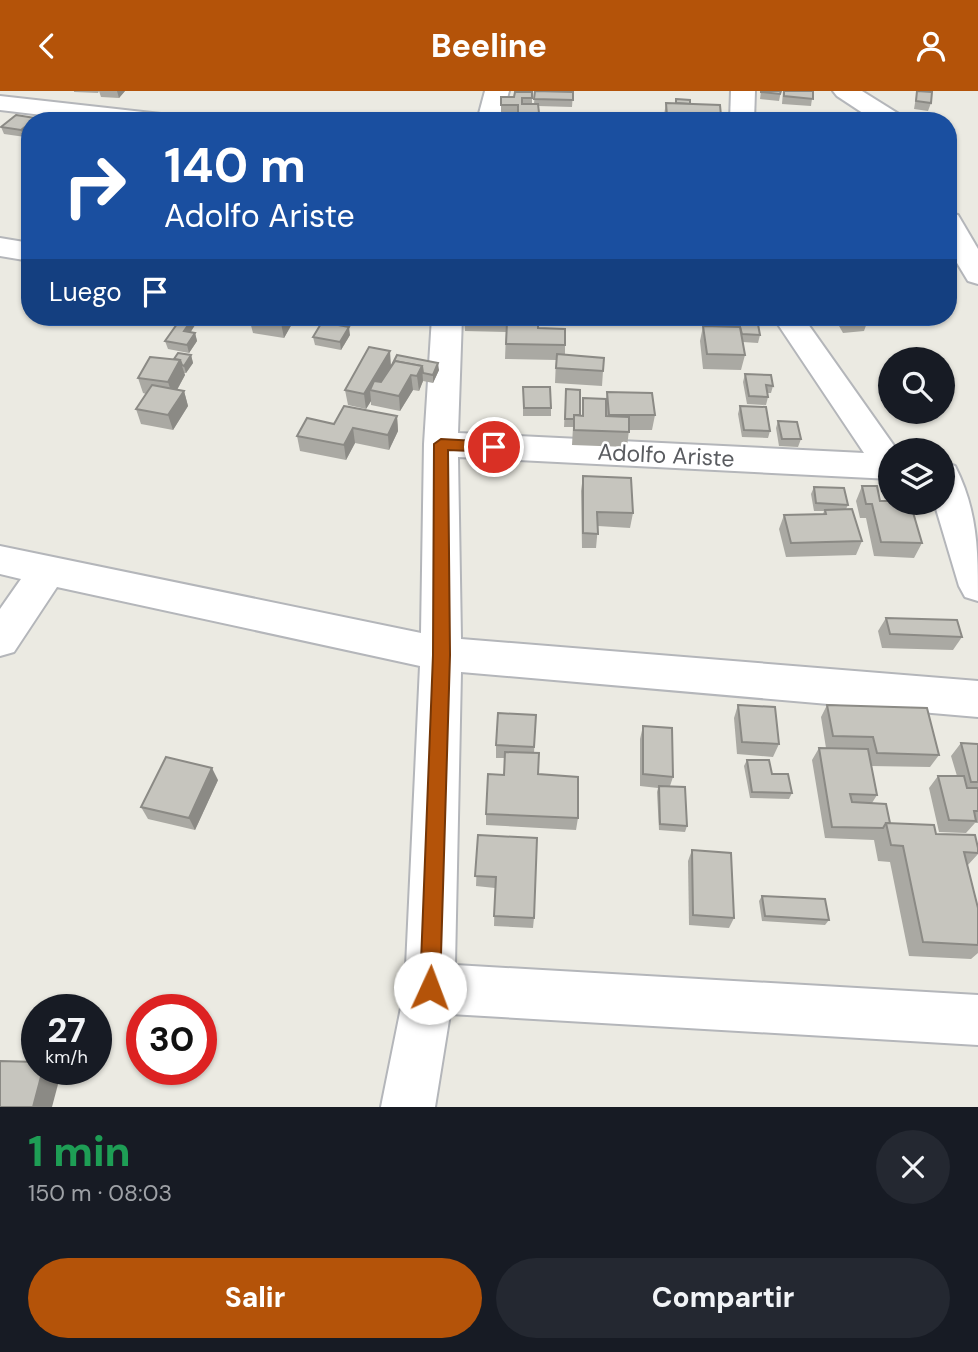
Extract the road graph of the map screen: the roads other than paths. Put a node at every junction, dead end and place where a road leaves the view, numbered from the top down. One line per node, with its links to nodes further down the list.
1 (143, 91): 7 (street)
2 (497, 91): 8 (street)
3 (743, 91): 9 (street)
4 (845, 91): 10 (street)
5 (0, 103): 6 (street)
6 (82, 112)
7 (123, 112)
8 (491, 112)
9 (742, 112)
10 (879, 112)
11 (957, 237): 14 (street)
12 (0, 247): 13 (street)
13 (21, 250)
14 (978, 275)
15 (957, 282): 16 (street)
16 (978, 282)
17 (447, 326): 19 (street)
18 (794, 326): 20 (street)
19 (441, 444): 21 (street, Adolfo Ariste); 29 (street)
20 (878, 448)
21 (878, 466)
22 (955, 474): 23 (street)
23 (978, 475)
24 (955, 512): 27 (street)
25 (0, 560): 26 (street)
26 (48, 570): 28 (street); 29 (street)
27 (978, 586)
28 (0, 640)
29 (442, 655): 30 (street); 31 (street)
30 (978, 699)
31 (430, 988): 32 (street); 33 (street)
32 (978, 1020)
33 (408, 1107)

